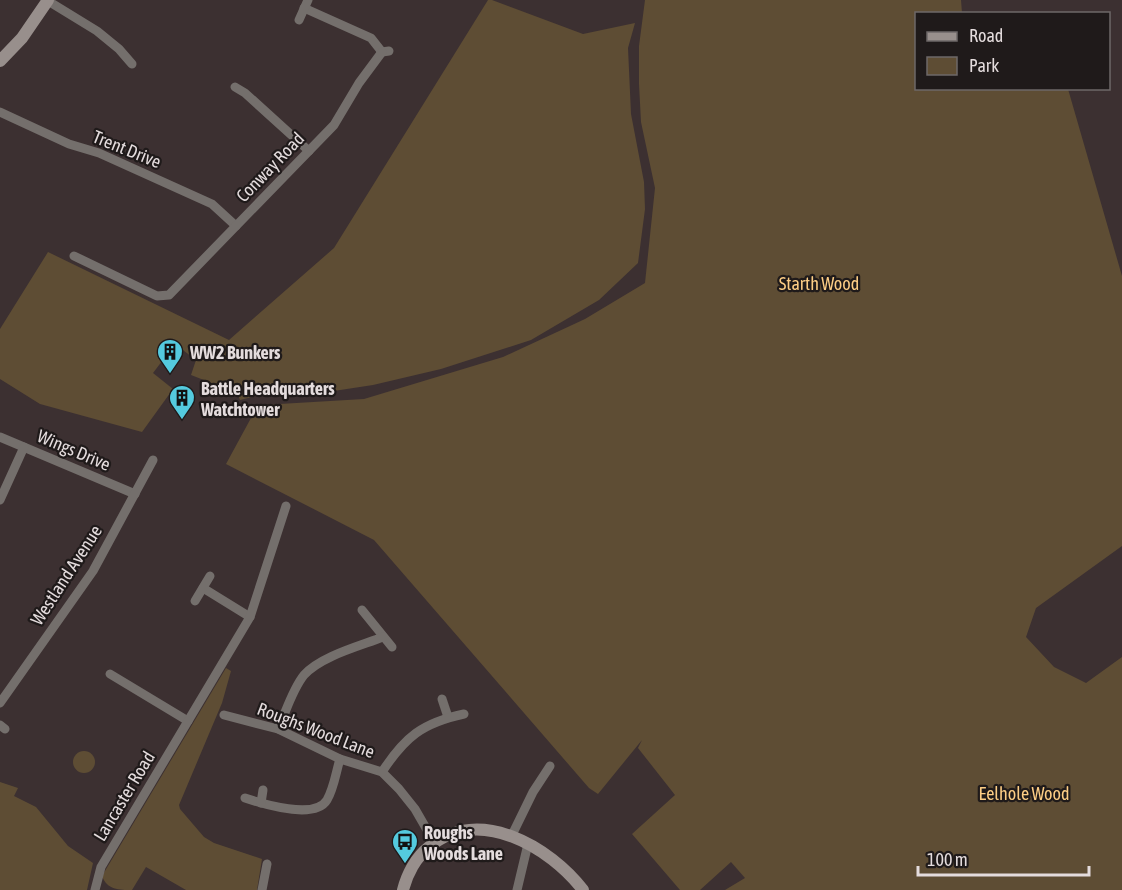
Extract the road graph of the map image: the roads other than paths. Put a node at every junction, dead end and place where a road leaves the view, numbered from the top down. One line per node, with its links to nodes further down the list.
1 (48, 0): 4 (street); 5 (street)
2 (306, 4): 3 (street, Conway Road); 8 (street, Conway Road)
3 (299, 20)
4 (0, 61)
5 (132, 64)
6 (235, 87): 8 (street)
7 (0, 112): 9 (street, Trent Drive)
8 (309, 151): 9 (street, Conway Road)
9 (236, 226): 10 (street, Conway Road)
10 (74, 256)
11 (0, 437): 12 (street, Wings Drive)
12 (24, 447): 14 (street, Wings Drive); 15 (street)
13 (153, 460): 14 (street, Westland Avenue)
14 (135, 494): 26 (street, Westland Avenue)
15 (0, 500)
16 (286, 506): 21 (street, Lancaster Road)
17 (210, 576): 18 (street)
18 (203, 588): 19 (street); 21 (street)
19 (195, 601)
20 (362, 610): 22 (street)
21 (250, 617): 30 (street, Lancaster Road)
22 (383, 637): 23 (street); 31 (street)
23 (392, 647)
24 (110, 674): 30 (street)
25 (442, 699): 29 (street)
26 (0, 703)
27 (464, 714): 29 (street)
28 (224, 715): 31 (street, Roughs Wood Lane)
29 (448, 717): 34 (street)
30 (188, 721): 42 (street, Lancaster Road)
31 (278, 729): 32 (street, Roughs Wood Lane)
32 (340, 759): 34 (street, Roughs Wood Lane); 37 (street)
33 (550, 766): 38 (street)
34 (382, 772): 39 (street, Roughs Wood Lane)
35 (263, 790): 37 (street)
36 (245, 798): 37 (street)
37 (261, 804)
38 (511, 837): 39 (street); 40 (street)
39 (434, 842): 44 (street)
40 (528, 844): 45 (street); 46 (street)
41 (267, 864): 43 (street)
42 (95, 890)
43 (262, 890)
44 (403, 890)
45 (517, 890)
46 (583, 890)

